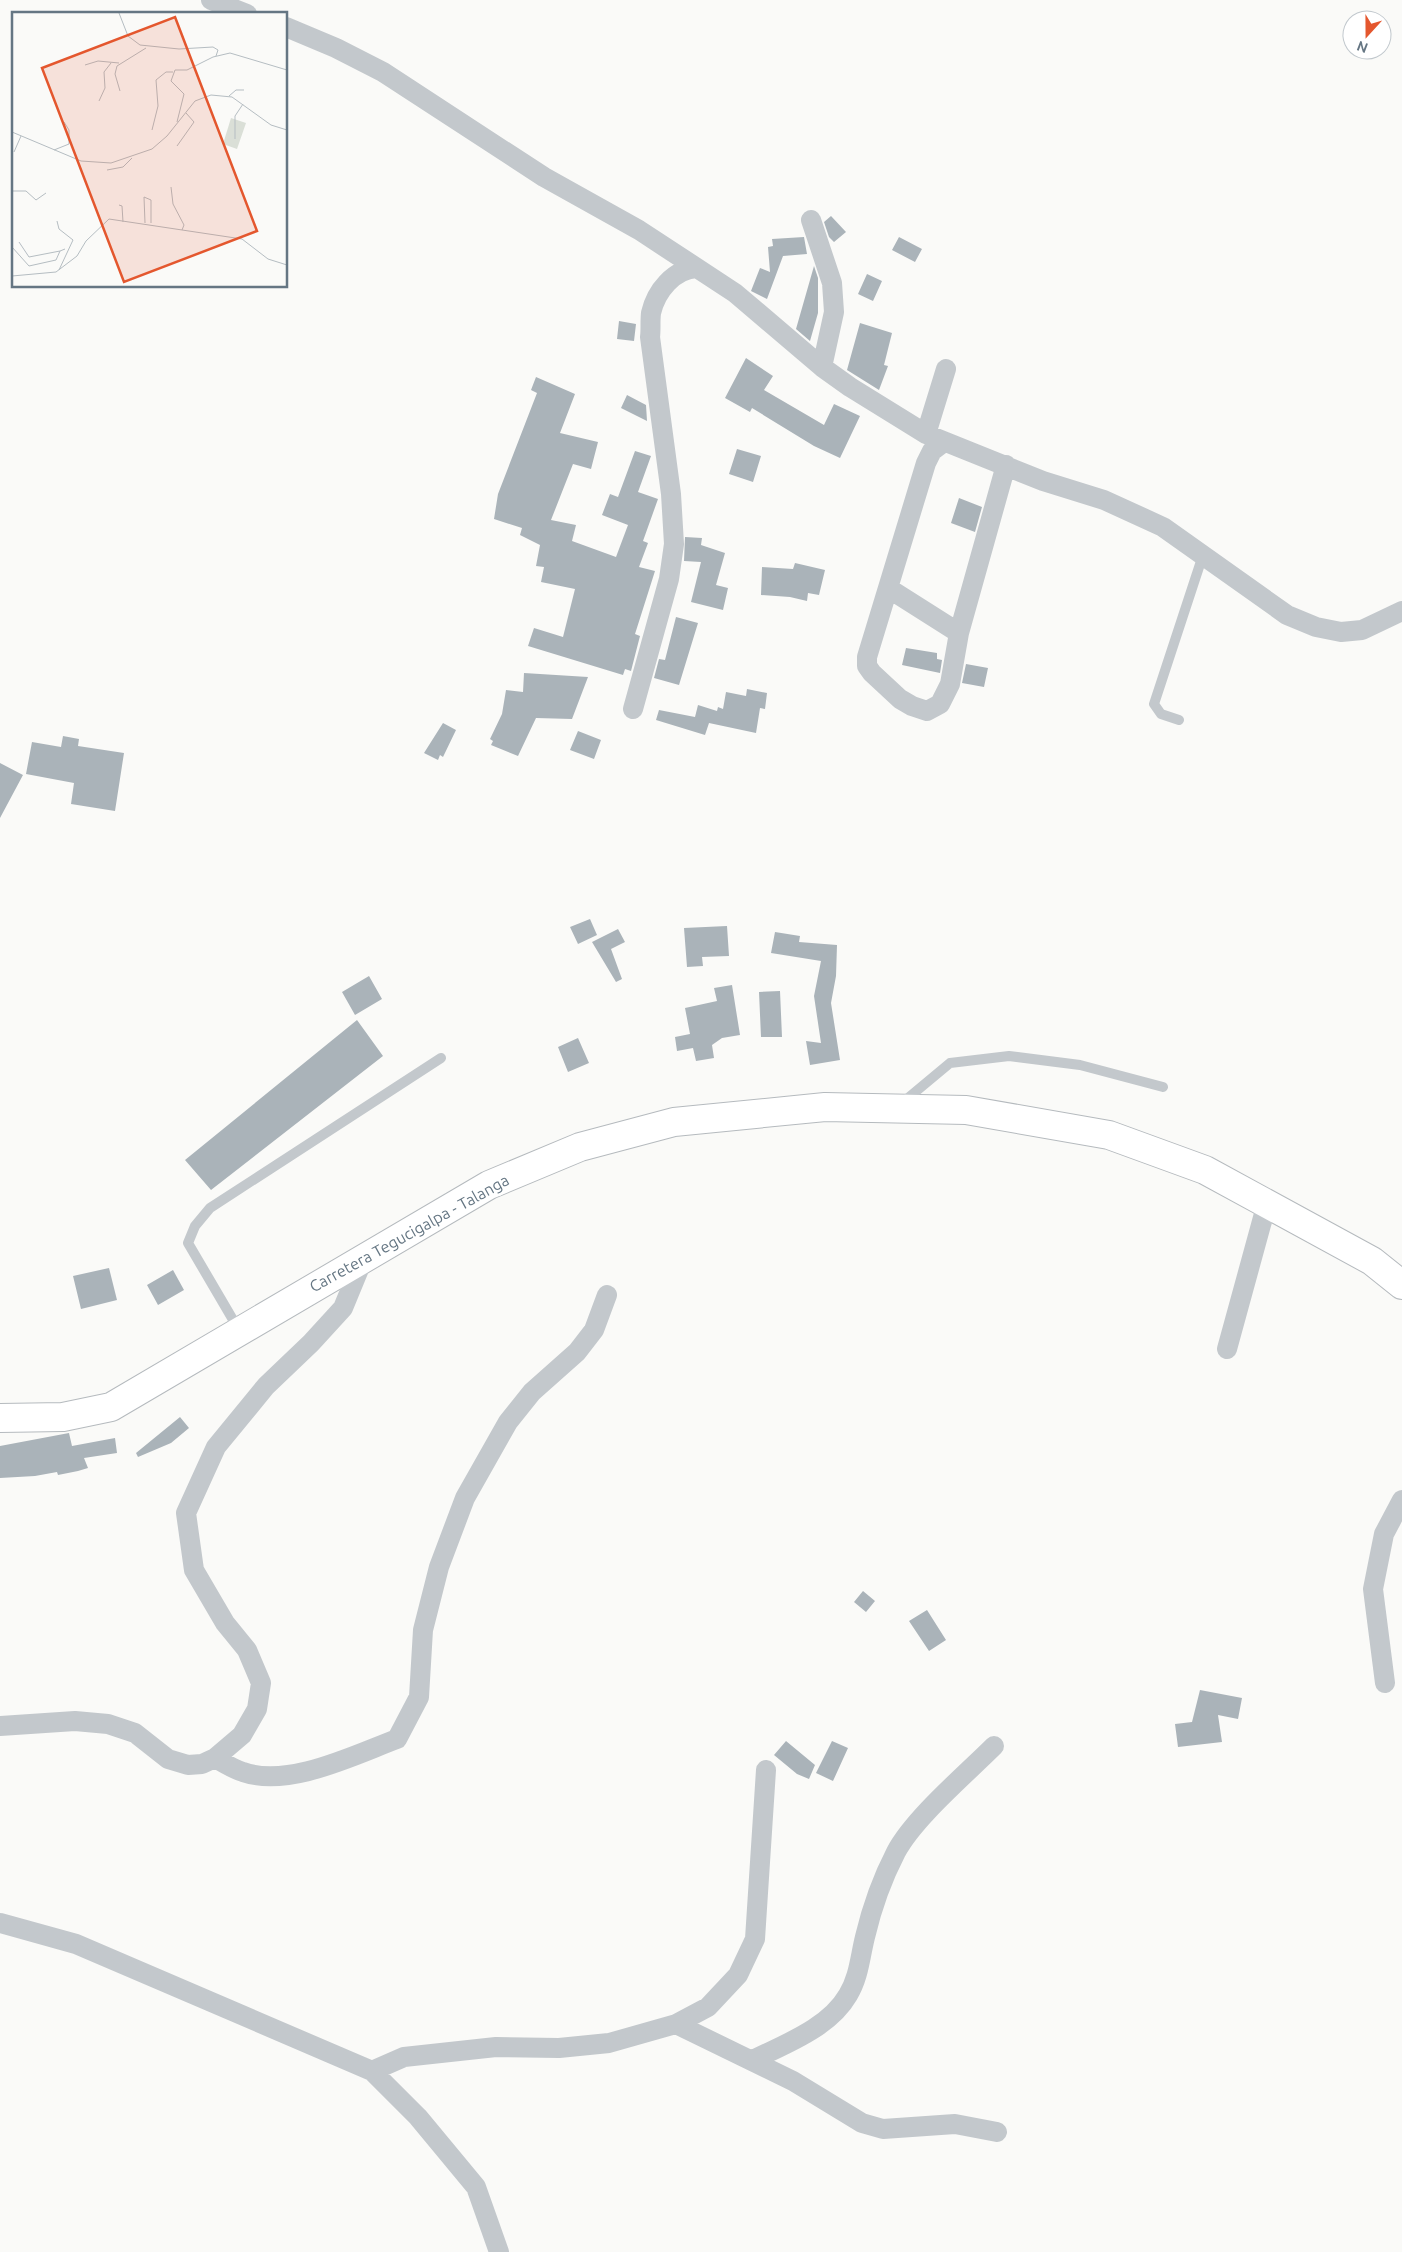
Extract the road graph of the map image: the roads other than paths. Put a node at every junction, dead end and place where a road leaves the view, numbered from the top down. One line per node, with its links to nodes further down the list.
1 (211, 0): 2 (street)
2 (242, 12)
3 (288, 29): 5 (street)
4 (812, 220): 6 (street)
5 (697, 268): 6 (street); 14 (street)
6 (822, 367): 8 (street)
7 (946, 369): 8 (street)
8 (935, 438): 9 (street); 11 (street)
9 (1006, 466): 10 (street); 13 (street)
10 (1203, 555): 12 (street); 15 (lane)
11 (888, 588): 13 (street); 13 (street)
12 (1402, 611)
13 (959, 633)
14 (633, 709)
15 (1178, 720)
16 (441, 1058): 23 (lane)
17 (1163, 1086): 18 (lane)
18 (895, 1108): 19 (main road, Carretera Tegucigalpa - Talanga); 20 (main road, Carretera Tegucigalpa - Talanga)
19 (1267, 1203): 21 (main road, Carretera Tegucigalpa - Talanga); 24 (street)
20 (364, 1257): 23 (main road, Carretera Tegucigalpa - Talanga); 30 (street)
21 (1402, 1285)
22 (607, 1295): 30 (street)
23 (240, 1331): 25 (main road, Carretera Tegucigalpa - Talanga)
24 (1227, 1349)
25 (0, 1418)
26 (1402, 1500): 27 (street)
27 (1386, 1683)
28 (0, 1726): 30 (street)
29 (994, 1746): 34 (street)
30 (215, 1758)
31 (766, 1770): 33 (street)
32 (0, 1923): 35 (street)
33 (676, 2024): 34 (street); 35 (street)
34 (752, 2060): 36 (street)
35 (372, 2072): 37 (street)
36 (996, 2132)
37 (499, 2252)

